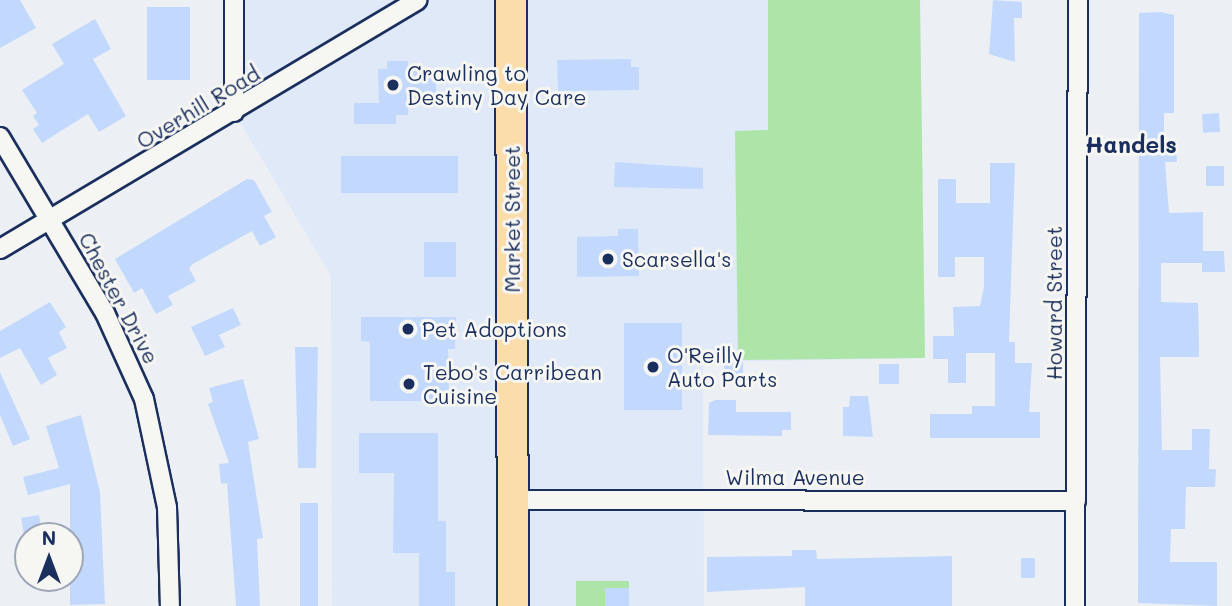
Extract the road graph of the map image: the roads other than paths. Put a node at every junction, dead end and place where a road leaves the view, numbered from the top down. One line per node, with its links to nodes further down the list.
1 (234, 0): 5 (street)
2 (416, 0): 5 (street, Overhill Road)
3 (511, 0): 9 (main road, Market Street)
4 (1078, 0): 10 (street, Howard Street)
5 (234, 113): 7 (street, Overhill Road)
6 (0, 137): 7 (street, Chester Drive)
7 (50, 220): 8 (street, Overhill Road); 11 (street, Chester Drive)
8 (0, 249)
9 (514, 499): 10 (street, Wilma Avenue); 12 (main road, Market Street)
10 (1076, 501): 13 (street, Howard Street)
11 (170, 606)
12 (513, 606)
13 (1075, 606)

